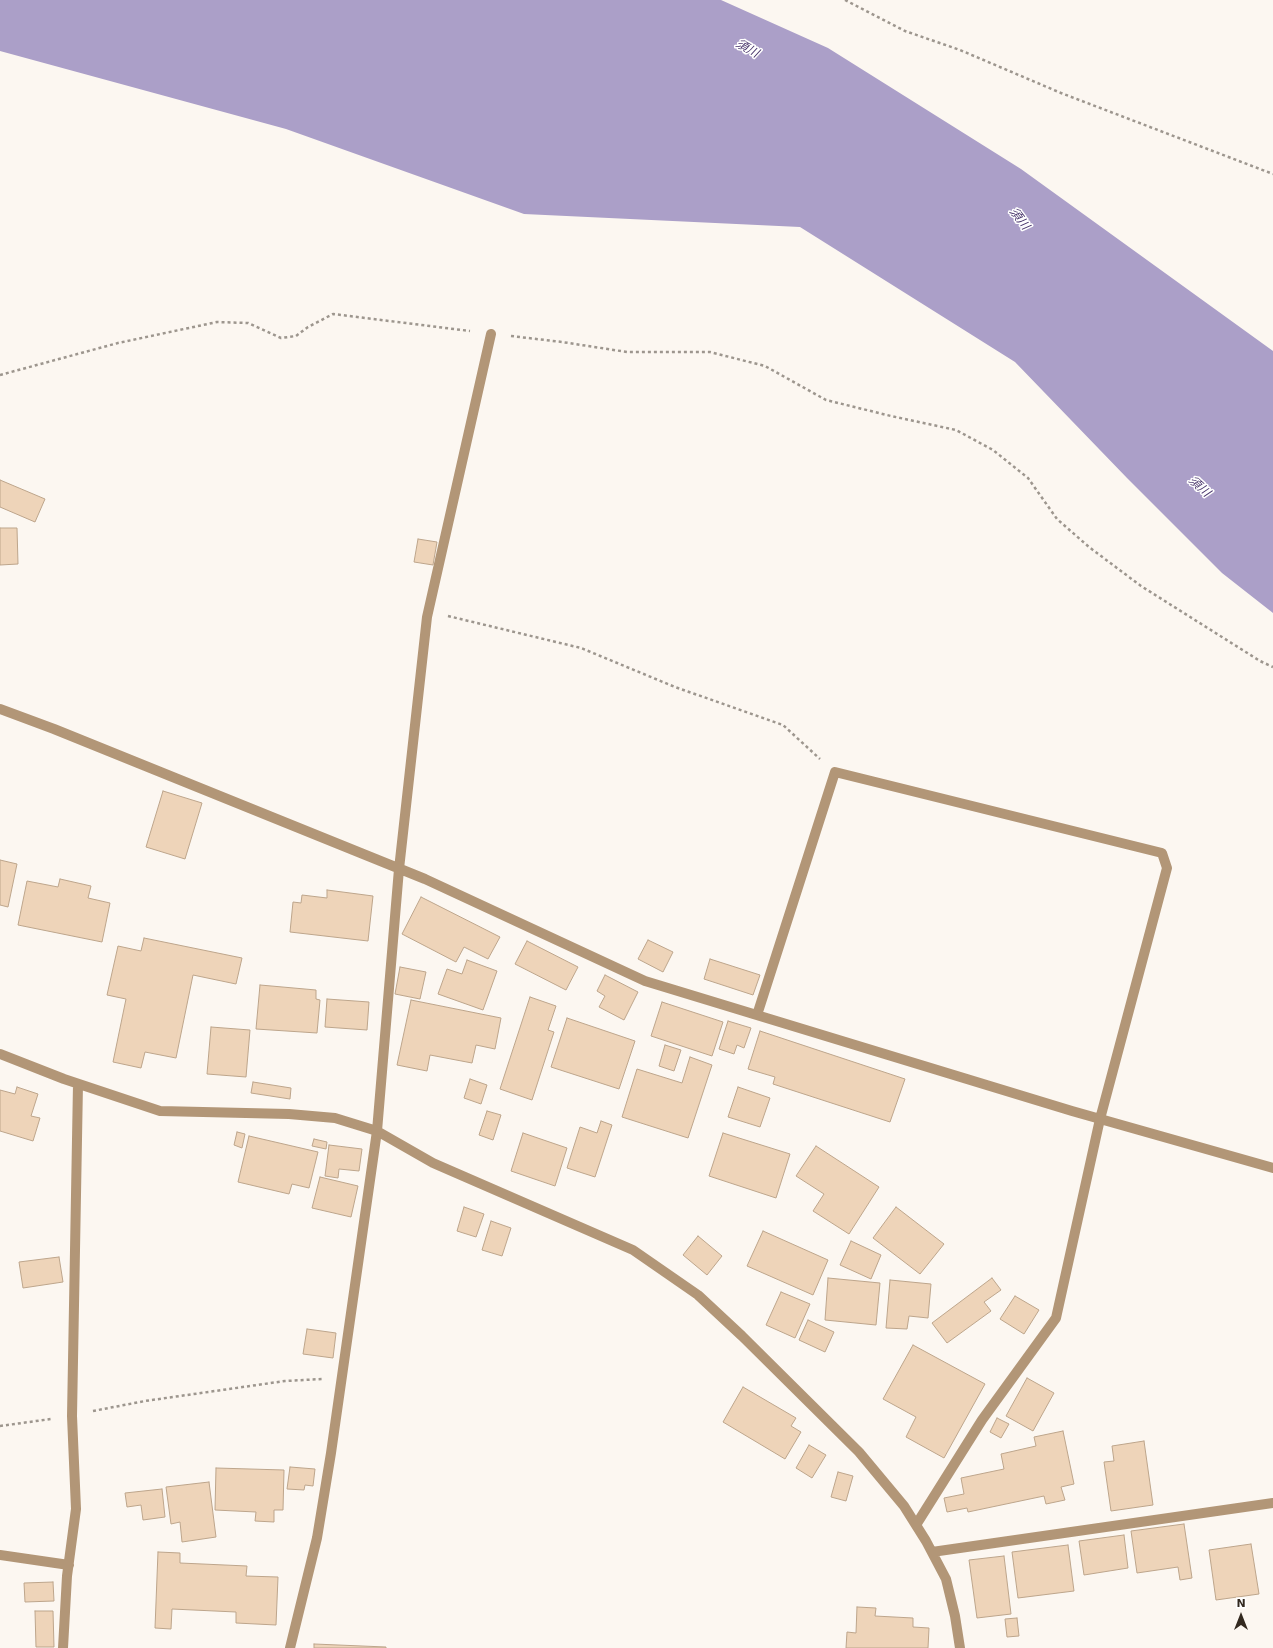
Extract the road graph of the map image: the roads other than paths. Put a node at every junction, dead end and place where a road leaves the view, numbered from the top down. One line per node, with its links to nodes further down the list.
1 (490, 334): 3 (street)
2 (0, 709): 3 (street)
3 (400, 869): 4 (street); 8 (street)
4 (757, 1015): 7 (street); 7 (street)
5 (0, 1054): 6 (street)
6 (78, 1084): 8 (street); 14 (street)
7 (1100, 1118): 9 (street); 11 (street)
8 (377, 1132): 11 (street); 16 (street)
9 (1273, 1168)
10 (1273, 1503): 12 (street)
11 (916, 1525): 12 (street)
12 (932, 1552): 17 (street)
13 (0, 1555): 14 (street)
14 (69, 1565): 15 (street)
15 (63, 1648)
16 (290, 1648)
17 (960, 1648)

